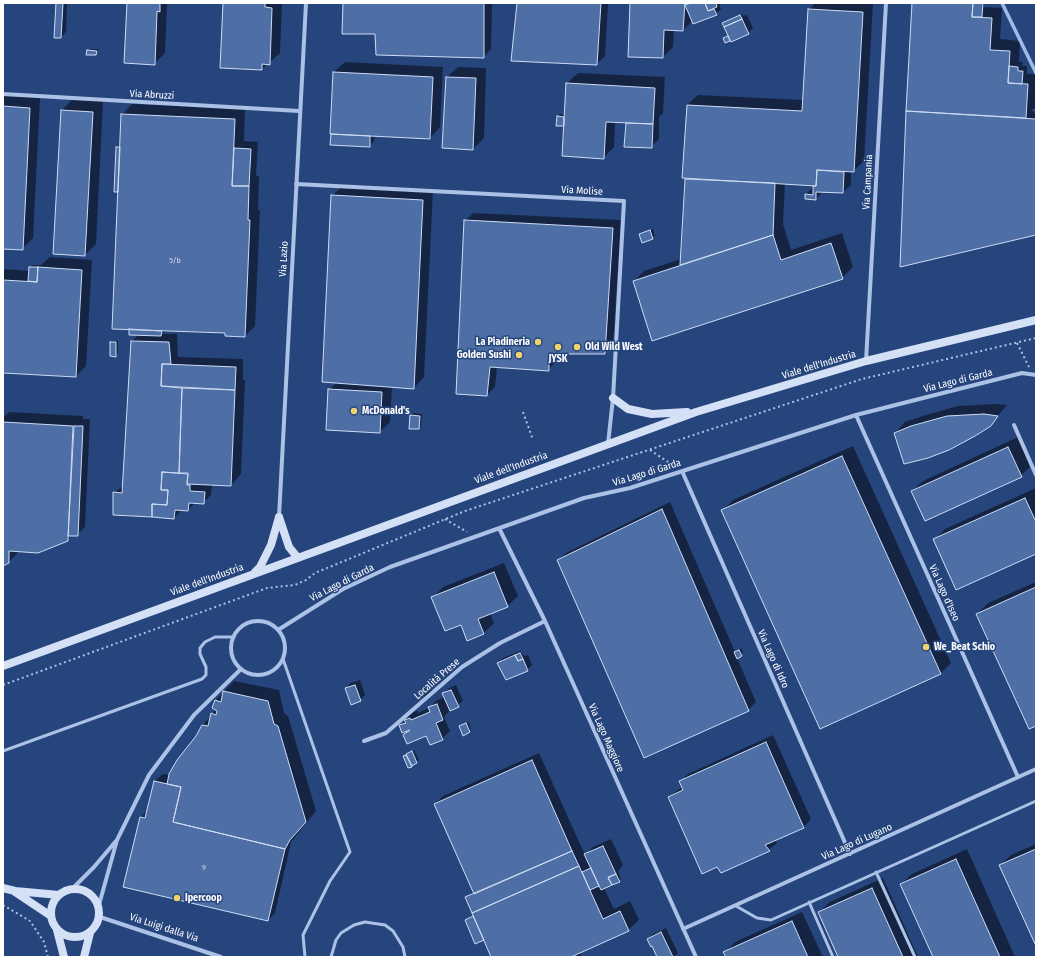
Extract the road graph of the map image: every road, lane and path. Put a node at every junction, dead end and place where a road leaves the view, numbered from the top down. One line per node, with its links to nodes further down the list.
1 (306, 3): 4 (street, Via Lazio)
2 (886, 3): 9 (street, Via Campania)
3 (3, 94): 4 (street, Via Abruzzi)
4 (299, 111): 5 (street, Via Lazio)
5 (296, 184): 11 (street, Via Molise); 21 (street, Via Lazio)
6 (1036, 320): 9 (main road, Viale dell'Industria)
7 (1036, 338): 8 (path)
8 (1017, 342): 10 (path); 18 (path)
9 (866, 361): 13 (main road, Viale dell'Industria)
10 (1035, 376): 14 (street, Via Lago di Garda)
11 (613, 398): 13 (main road); 17 (street, Via Molise)
12 (523, 412): 16 (path)
13 (696, 412): 17 (main road, Viale dell'Industria)
14 (856, 415): 19 (street, Via Lago di Garda); 37 (street, Via Lago d'Iseo)
15 (1014, 425): 20 (street)
16 (533, 440)
17 (608, 444): 25 (main road, Viale dell'Industria)
18 (650, 450): 19 (path); 22 (path)
19 (682, 471): 23 (street, Via Lago di Garda); 40 (street, Via Lago di Idro)
20 (1036, 475)
21 (279, 516): 25 (main road); 26 (main road)
22 (445, 519): 24 (path); 33 (path)
23 (499, 528): 24 (street, Via Lago di Garda); 27 (street, Via Lago Maggiore)
24 (474, 537): 28 (street, Via Lago di Garda)
25 (298, 558): 26 (main road, Viale dell'Industria)
26 (254, 573): 31 (main road, Viale dell'Industria)
27 (545, 621): 34 (street, Località Prese); 53 (street, Via Lago Maggiore)
28 (278, 630): 29 (street); 30 (street)
29 (234, 637): 32 (street); 35 (lane)
30 (283, 659): 32 (street); 59 (lane)
31 (3, 666)
32 (241, 669): 39 (street)
33 (3, 684)
34 (364, 741)
35 (3, 751)
36 (1036, 769): 37 (street, Via Lago di Lugano)
37 (1018, 777): 40 (street, Via Lago di Lugano)
38 (1036, 801): 41 (lane)
39 (117, 840): 43 (street); 48 (street)
40 (850, 854): 49 (street, Via Lago di Lugano)
41 (876, 872): 46 (lane); 64 (lane)
42 (3, 888): 44 (main road)
43 (72, 889): 45 (main road); 48 (main road)
44 (14, 891): 45 (main road); 50 (main road)
45 (59, 895): 50 (main road)
46 (810, 902): 49 (lane); 63 (lane)
47 (3, 905): 55 (path)
48 (99, 905): 51 (main road)
49 (736, 906): 53 (street, Via Lago di Lugano)
50 (51, 916): 52 (main road)
51 (100, 917): 54 (main road); 58 (street, Via Luigi dalla Via)
52 (57, 929): 54 (main road); 56 (main road)
53 (683, 929): 62 (street, Via Lago Maggiore)
54 (90, 933): 57 (main road)
55 (48, 957)
56 (64, 957)
57 (84, 957)
58 (221, 957)
59 (305, 957)
60 (331, 957): 61 (lane)
61 (405, 957)
62 (696, 957)
63 (832, 957)
64 (916, 957)

